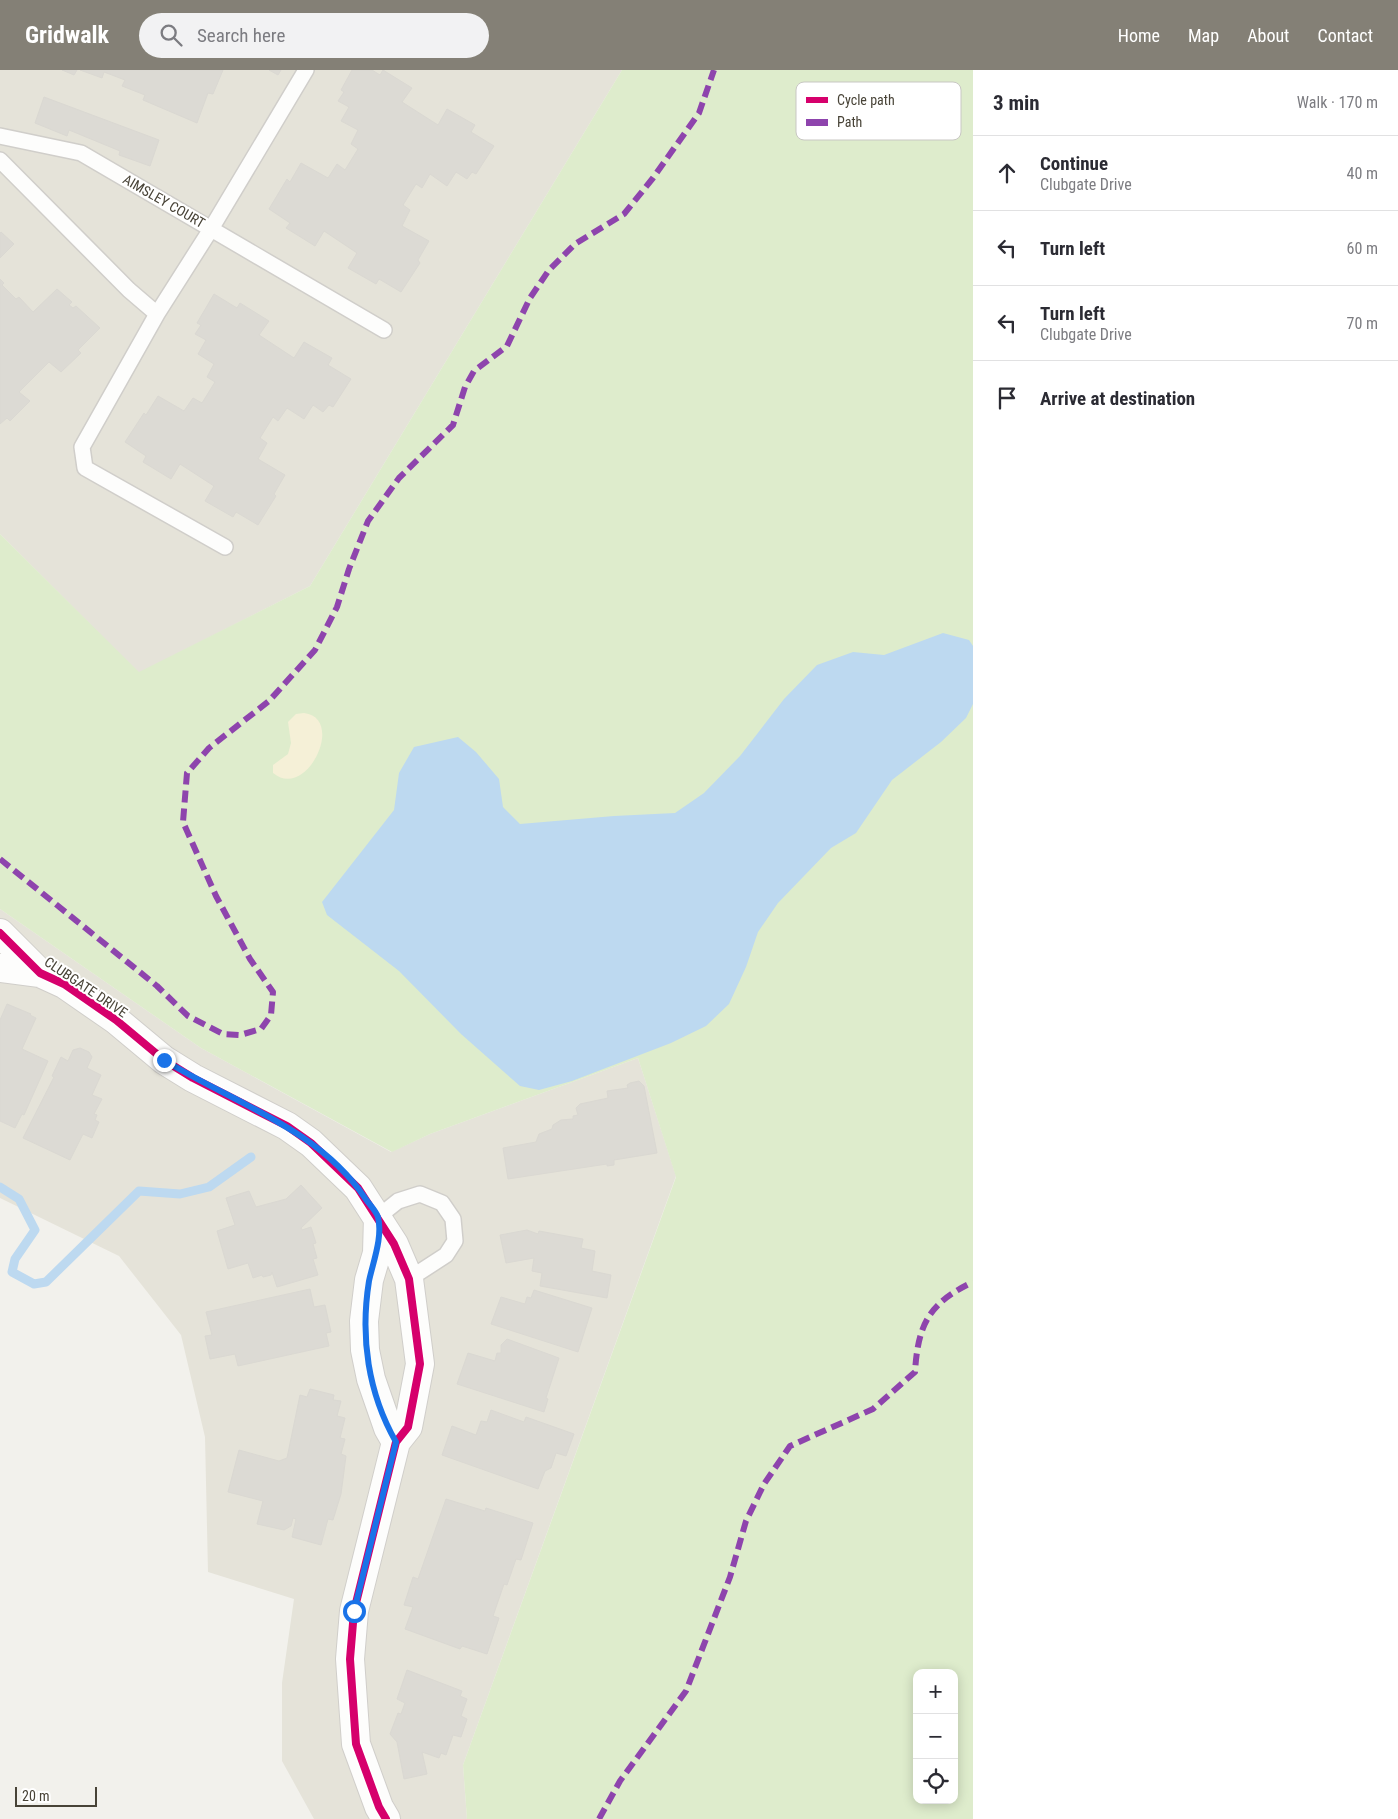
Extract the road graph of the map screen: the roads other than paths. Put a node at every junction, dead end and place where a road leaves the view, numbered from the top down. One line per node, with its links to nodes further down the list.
1 (306, 70): 4 (lane, AIMSLEY COURT)
2 (0, 136): 4 (lane, AIMSLEY COURT)
3 (0, 160): 5 (lane)
4 (211, 229): 5 (lane); 6 (lane)
5 (157, 314): 7 (lane)
6 (384, 330)
7 (225, 547)
8 (0, 933): 10 (street, CLUBGATE DRIVE)
9 (0, 968): 10 (street)
10 (40, 973): 11 (street, CLUBGATE DRIVE)
11 (378, 1217): 12 (street, CLUBGATE DRIVE); 12 (lane); 13 (street)
12 (408, 1279): 13 (street, CLUBGATE DRIVE)
13 (396, 1442): 14 (street, CLUBGATE DRIVE)
14 (386, 1819)

